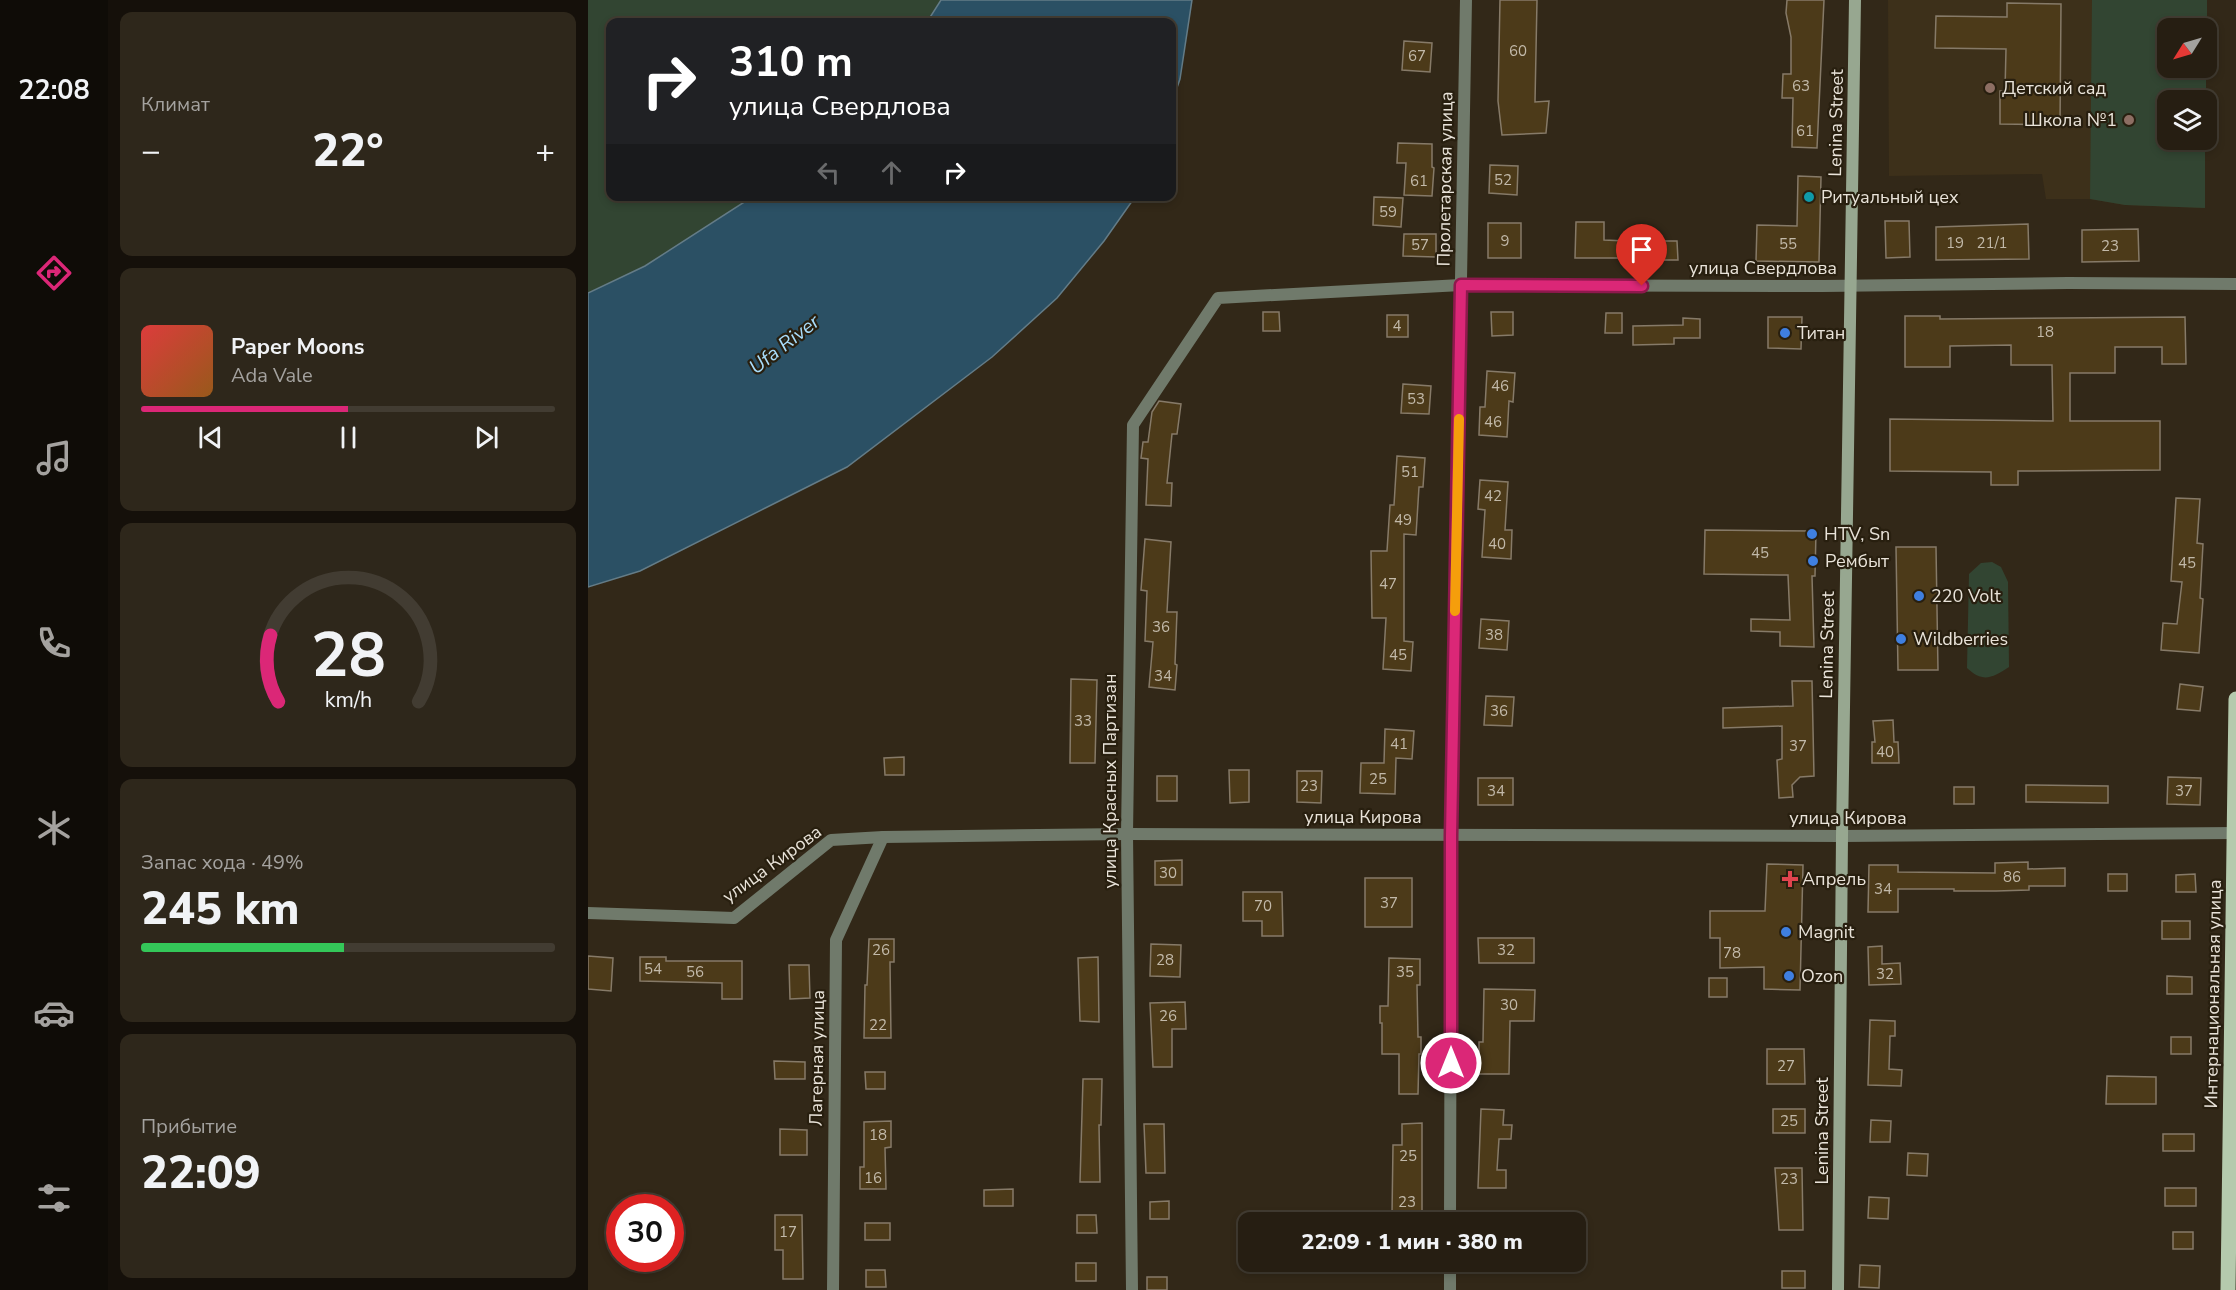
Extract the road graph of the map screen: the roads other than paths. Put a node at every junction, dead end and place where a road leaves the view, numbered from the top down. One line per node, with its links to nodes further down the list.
1 (1466, 0): 4 (street, Пролетарская улица)
2 (1855, 0): 5 (main road, Lenina Street)
3 (2236, 284): 5 (street, улица Свердлова)
4 (1461, 285): 5 (street, улица Свердлова); 6 (street, улица Свердлова); 10 (street, Пролетарская улица)
5 (1851, 286): 11 (main road, Lenina Street)
6 (1218, 298): 9 (street, улица Красных Партизан)
7 (2236, 699): 8 (main road, Интернациональная улица)
8 (2235, 833): 11 (street, улица Кирова); 20 (main road, Интернациональная улица)
9 (1127, 834): 10 (street, улица Кирова); 12 (street, улица Кирова); 17 (street, улица Красных Партизан)
10 (1451, 836): 11 (street, улица Кирова); 14 (street, Пролетарская улица)
11 (1842, 836): 19 (main road, Lenina Street)
12 (883, 837): 13 (street, улица Кирова); 16 (street, Лагерная улица)
13 (588, 913)
14 (1450, 1212)
15 (1450, 1272): 18 (street)
16 (833, 1290)
17 (1132, 1290)
18 (1450, 1290)
19 (1838, 1290)
20 (2228, 1290)

